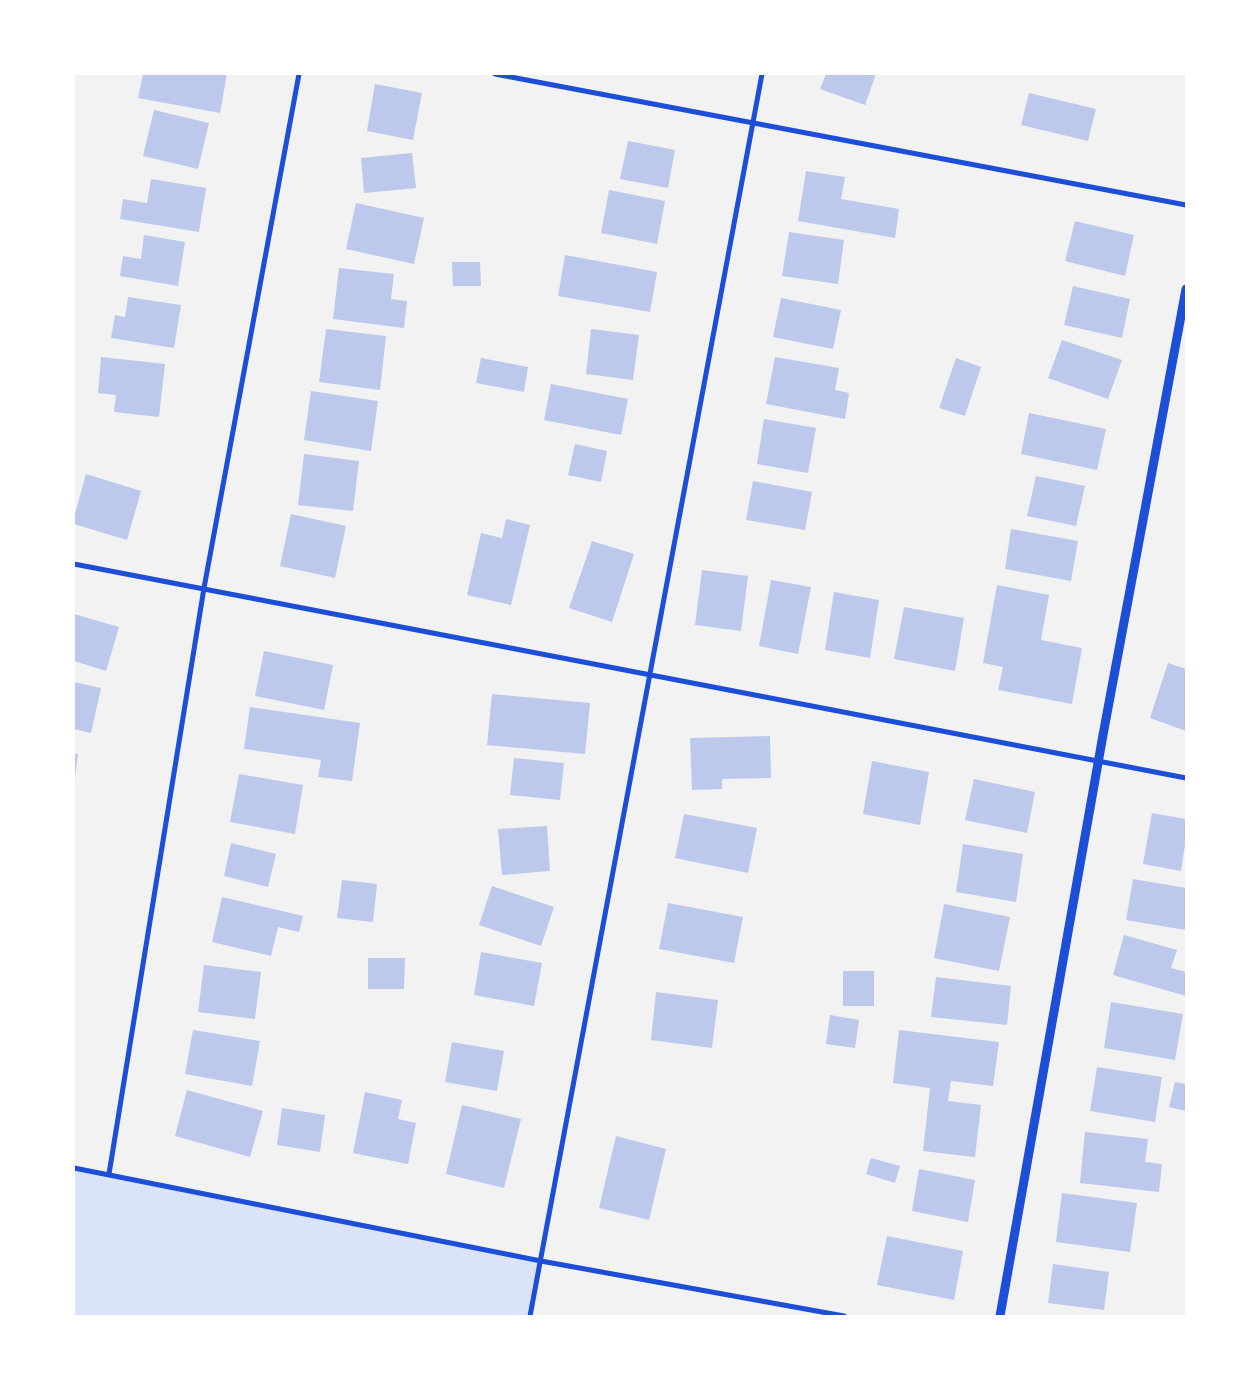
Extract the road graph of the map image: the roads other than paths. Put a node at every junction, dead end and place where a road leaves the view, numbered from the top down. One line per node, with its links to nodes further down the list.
1 (299, 74): 8 (street)
2 (496, 74): 4 (street)
3 (762, 74): 4 (street)
4 (753, 123): 5 (street); 9 (street)
5 (1186, 205)
6 (1186, 289): 10 (street)
7 (74, 564): 8 (street)
8 (204, 588): 9 (street); 13 (street)
9 (650, 674): 10 (street); 14 (street)
10 (1098, 761): 11 (street); 17 (street)
11 (1186, 778)
12 (74, 1168): 13 (street)
13 (108, 1174): 14 (street)
14 (541, 1261): 15 (street); 16 (street)
15 (530, 1316)
16 (844, 1316)
17 (1000, 1316)

